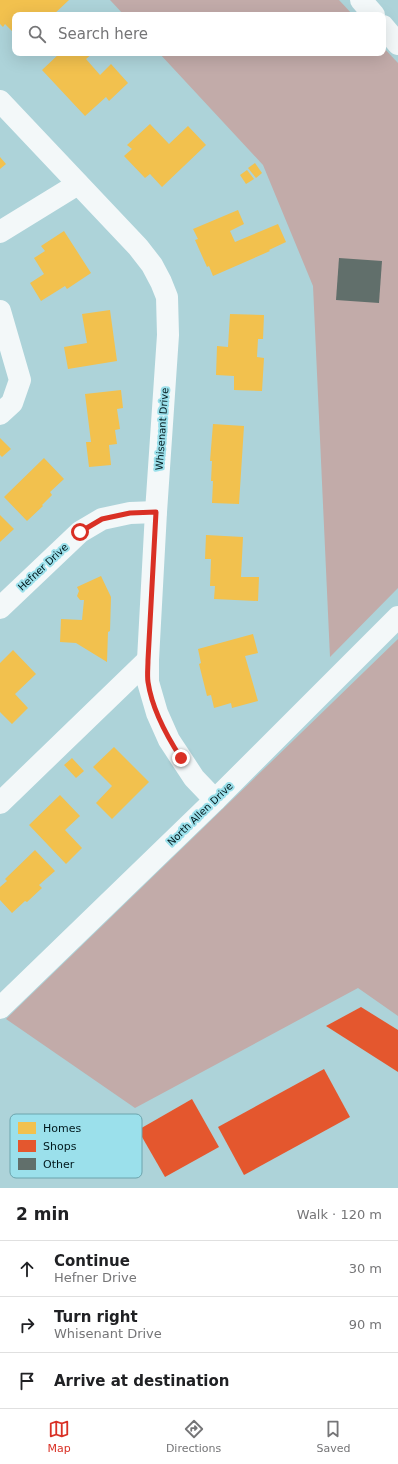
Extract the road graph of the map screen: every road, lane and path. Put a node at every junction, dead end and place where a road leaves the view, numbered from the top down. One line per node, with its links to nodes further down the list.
1 (361, 0): 2 (street)
2 (371, 12)
3 (386, 30): 4 (street)
4 (398, 44)
5 (0, 101): 6 (street, Whisenant Drive)
6 (78, 184): 7 (street); 10 (street, Whisenant Drive)
7 (0, 232)
8 (0, 311): 9 (street)
9 (0, 414)
10 (156, 512): 11 (street, Hefner Drive); 13 (street, Whisenant Drive)
11 (0, 608)
12 (398, 617): 14 (street, North Allen Drive)
13 (148, 660): 14 (street, Whisenant Drive); 15 (street)
14 (215, 800): 16 (street, North Allen Drive)
15 (0, 803)
16 (0, 1008)

